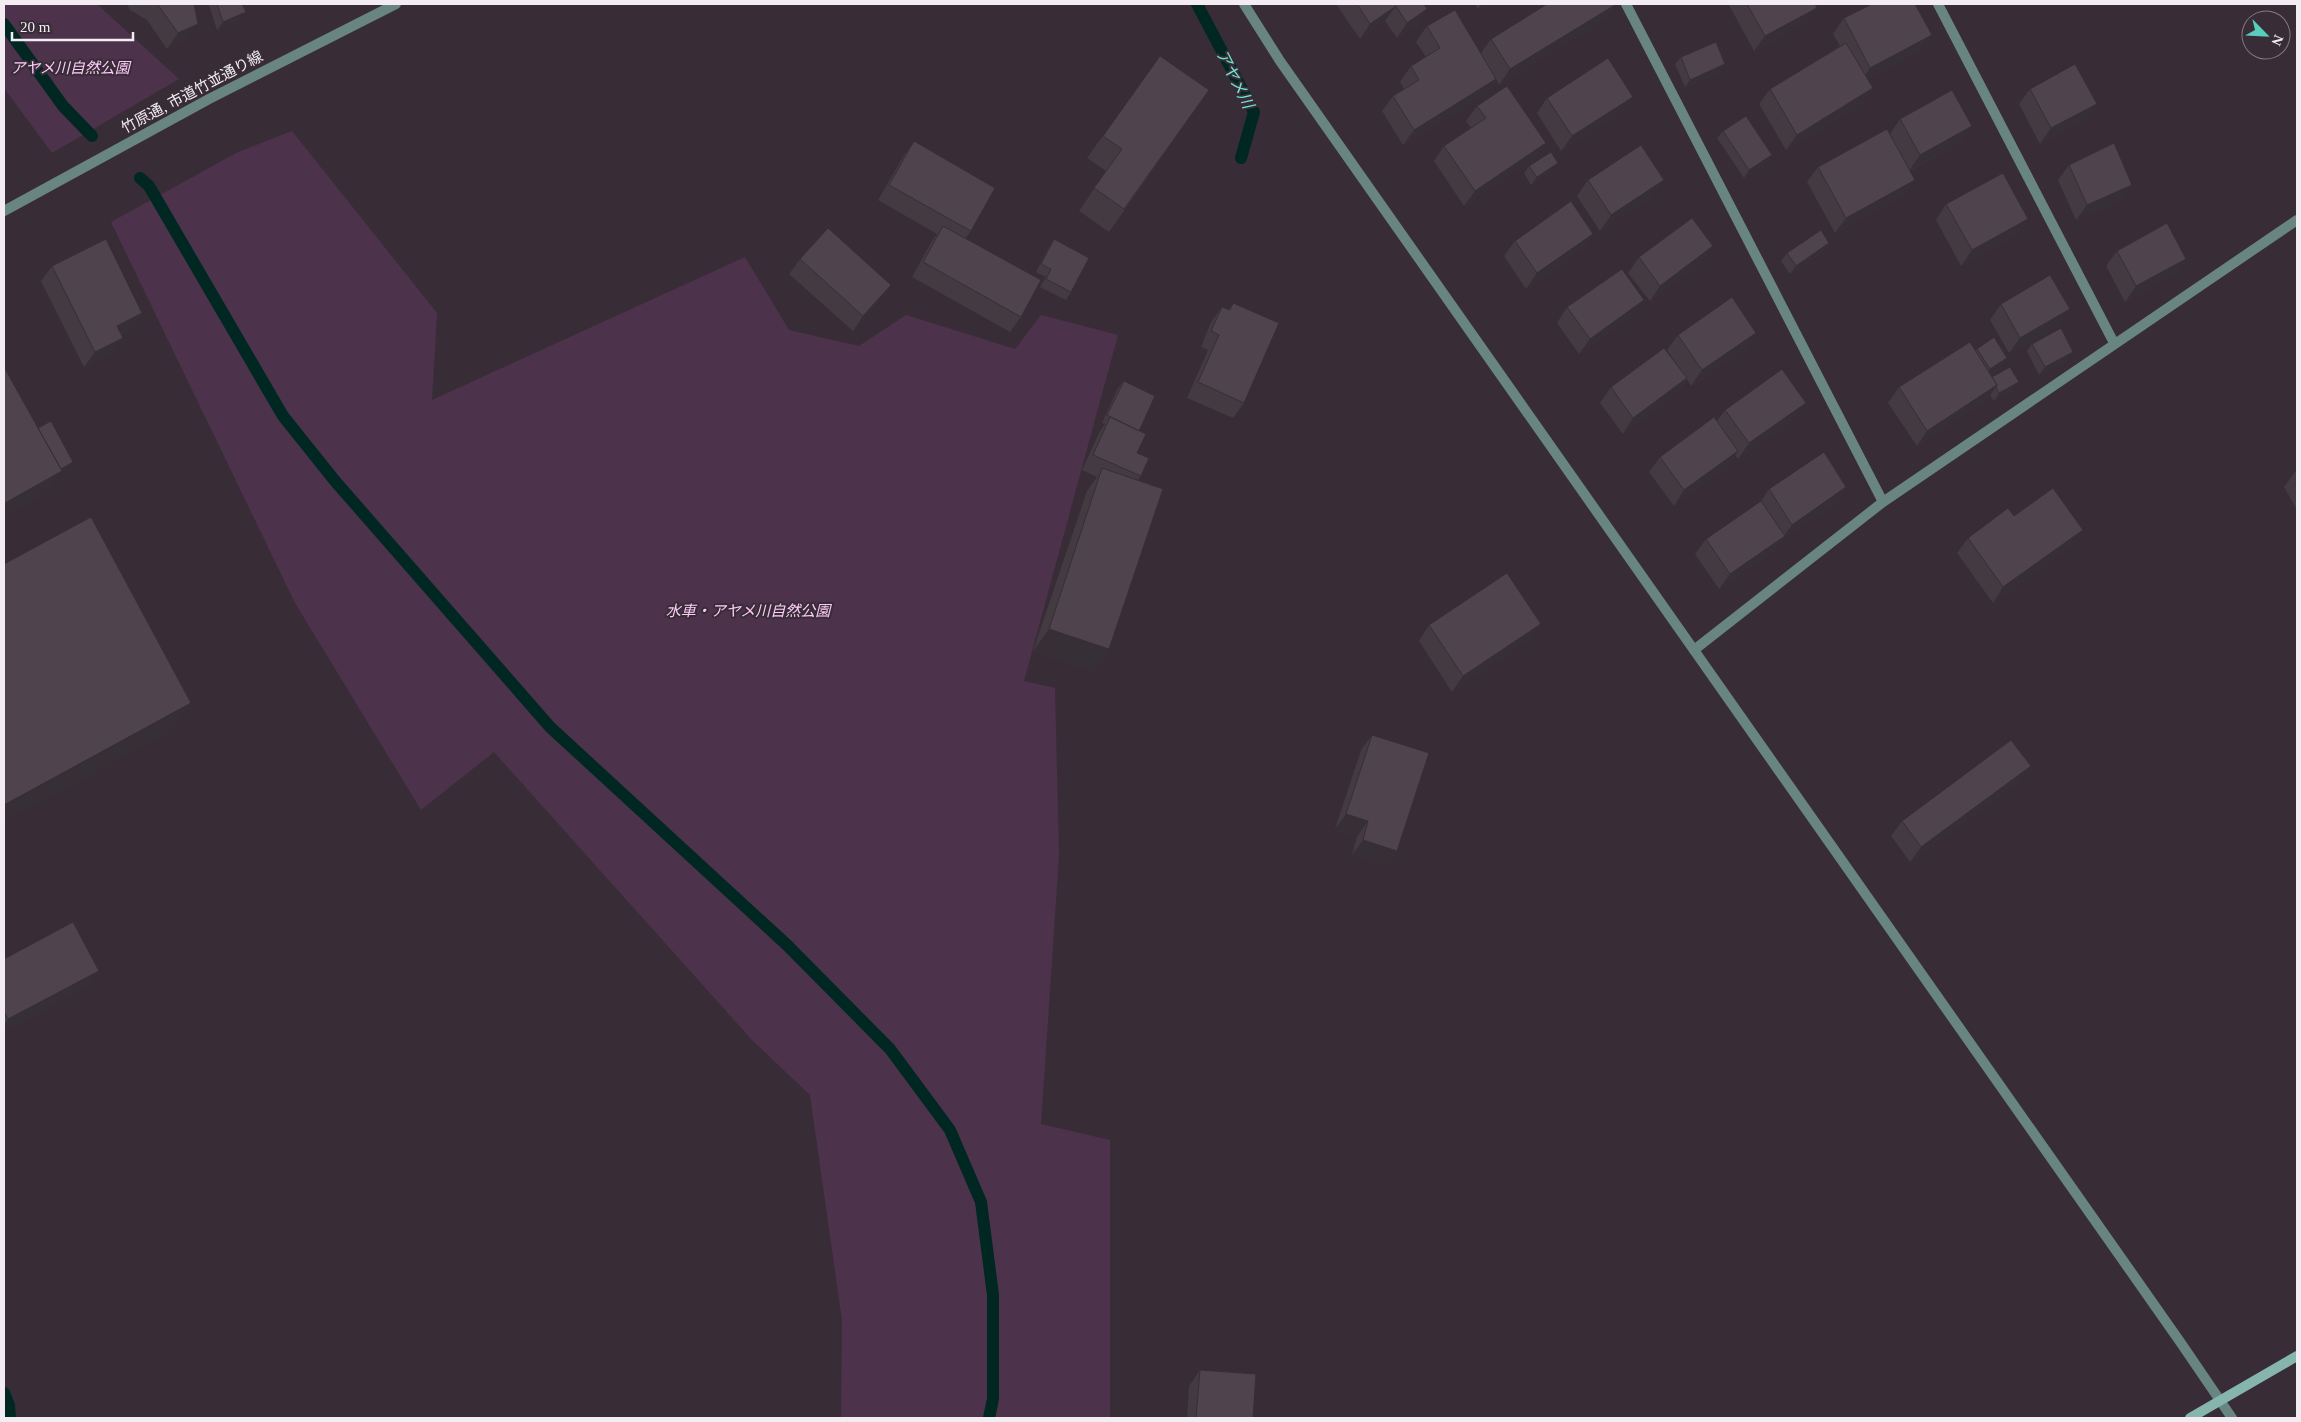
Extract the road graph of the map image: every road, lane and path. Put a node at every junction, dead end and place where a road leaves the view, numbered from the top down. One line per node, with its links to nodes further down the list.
1 (396, 4): 5 (street, 竹原通, 市道竹並通り線)
2 (1244, 4): 9 (street)
3 (1626, 4): 8 (street)
4 (1938, 4): 7 (street)
5 (4, 211)
6 (2297, 220): 7 (street)
7 (2114, 343): 8 (street)
8 (1884, 502): 9 (street)
9 (1694, 650): 11 (street)
10 (2297, 1356): 11 (main road)
11 (2222, 1401): 12 (main road); 13 (street)
12 (2190, 1418)
13 (2232, 1418)

